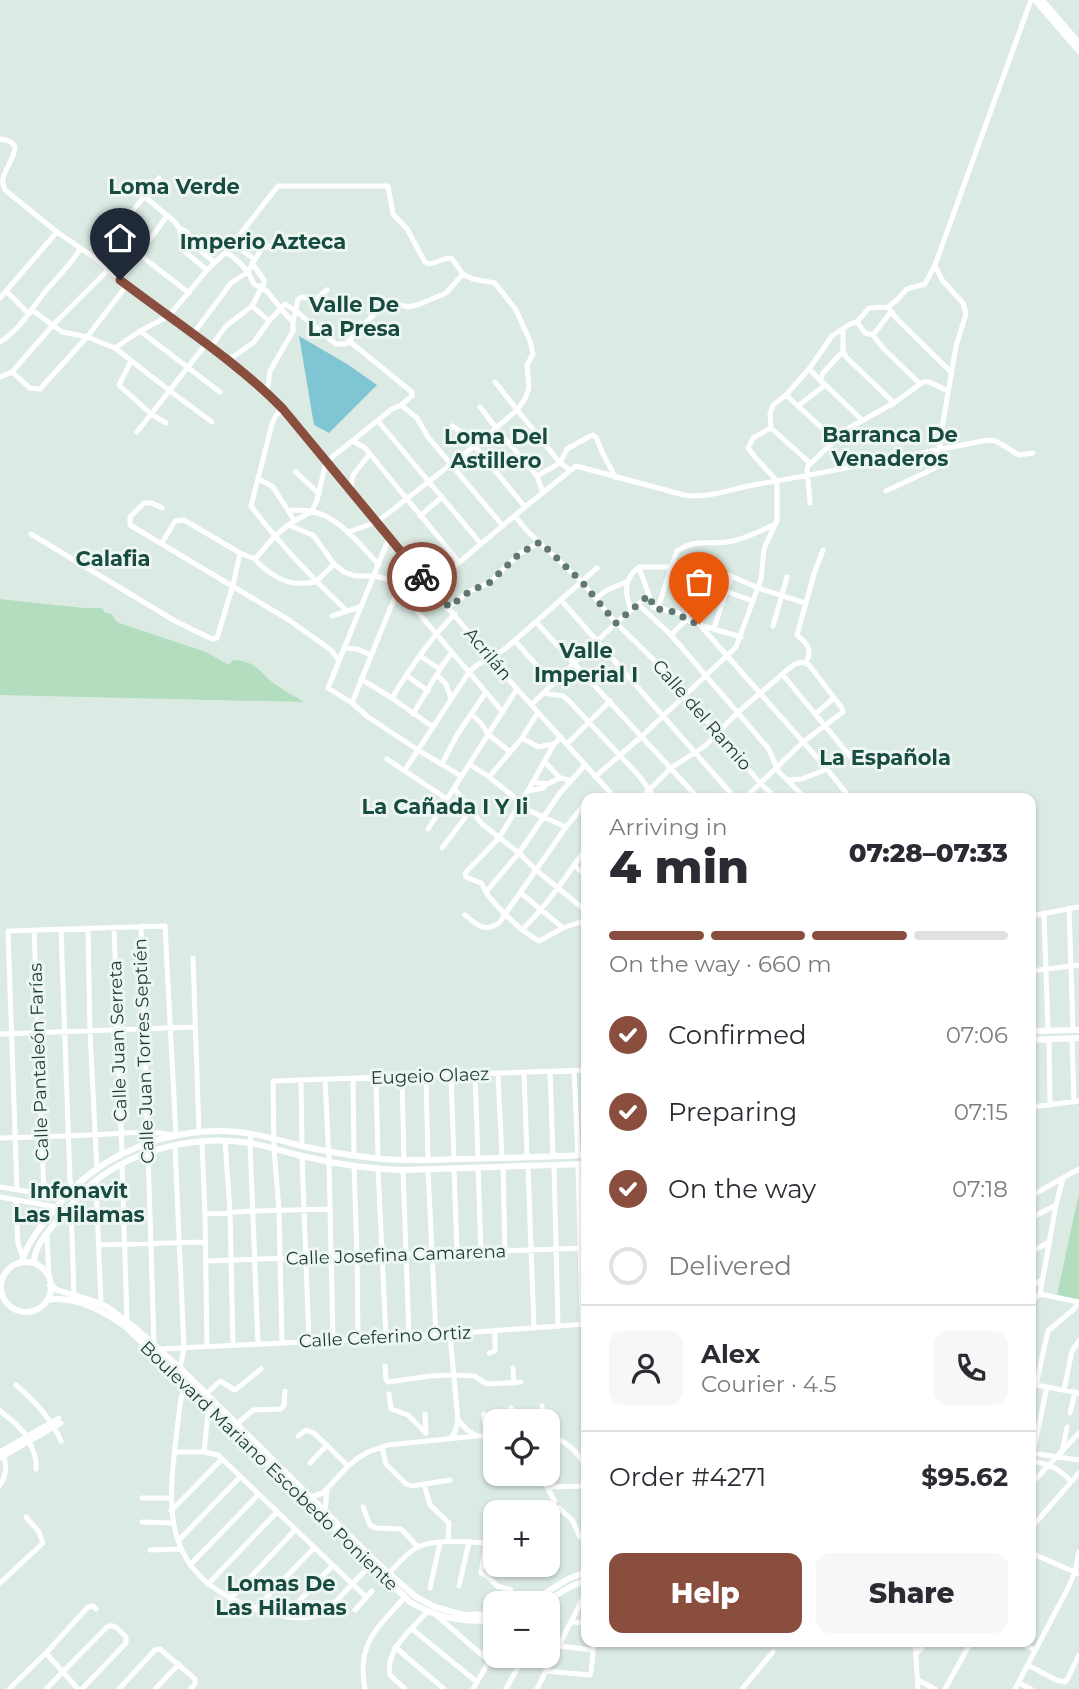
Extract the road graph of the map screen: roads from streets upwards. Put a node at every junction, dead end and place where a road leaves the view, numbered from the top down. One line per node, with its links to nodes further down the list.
1 (1033, 0): 4 (street); 25 (street)
2 (1042, 0): 3 (street)
3 (1079, 43)
4 (1079, 51)
5 (0, 139): 10 (street, Acrilán)
6 (159, 178): 7 (street)
7 (145, 197): 8 (street); 20 (street)
8 (167, 216): 9 (street); 18 (street)
9 (179, 228): 11 (street); 12 (street)
10 (57, 232): 16 (street, Acrilán); 34 (street)
11 (190, 236): 12 (street); 14 (street)
12 (182, 240): 21 (street)
13 (233, 244): 17 (street); 22 (street); 29 (street)
14 (198, 248): 19 (street); 21 (street)
15 (289, 248): 22 (street)
16 (80, 249): 20 (street, Acrilán); 41 (street)
17 (226, 252): 23 (street); 28 (street)
18 (139, 255): 30 (street); 35 (street)
19 (205, 255): 23 (street); 24 (street)
20 (95, 258): 26 (street, Acrilán)
21 (192, 259): 24 (street)
22 (253, 261): 28 (street); 32 (street)
23 (214, 262): 27 (street)
24 (200, 264): 27 (street)
25 (935, 265): 39 (street); 62 (street)
26 (108, 270): 30 (street, Acrilán); 46 (street)
27 (206, 270): 35 (street)
28 (248, 272): 32 (street); 49 (street)
29 (463, 274): 52 (street); 77 (street)
30 (120, 280): 31 (street, Acrilán)
31 (127, 285): 42 (street, Acrilán); 51 (street)
32 (261, 287): 37 (street); 38 (street)
33 (327, 289): 40 (street)
34 (6, 291): 36 (street); 41 (street)
35 (189, 293): 42 (street)
36 (0, 298)
37 (252, 306): 43 (street); 54 (street)
38 (281, 309): 40 (street); 43 (street); 44 (street)
39 (890, 310): 45 (street); 50 (street); 62 (street)
40 (296, 311): 44 (street); 52 (street)
41 (30, 312): 46 (street); 53 (street)
42 (169, 316): 48 (street); 49 (street, Acrilán)
43 (269, 321): 57 (street)
44 (293, 322): 70 (street)
45 (857, 322): 47 (street); 50 (street)
46 (53, 325): 51 (street); 61 (street)
47 (843, 329): 56 (street); 60 (street)
48 (140, 331): 55 (street); 59 (street)
49 (193, 334): 54 (street, Acrilán)
50 (873, 335): 66 (street)
51 (87, 337): 55 (street); 61 (street)
52 (349, 341): 73 (street)
53 (0, 342)
54 (208, 346): 57 (street, Acrilán); 59 (street)
55 (115, 348): 58 (street)
56 (843, 351): 65 (street); 72 (street)
57 (227, 360): 70 (street, Acrilán)
58 (131, 361): 67 (street); 78 (street)
59 (187, 368): 67 (street); 69 (street)
60 (809, 369): 65 (street); 71 (street)
61 (12, 372): 63 (street)
62 (952, 373): 68 (street)
63 (0, 377)
64 (495, 382): 77 (street)
65 (823, 383): 74 (street); 79 (street)
66 (920, 384): 68 (street); 72 (street)
67 (170, 391): 78 (street); 81 (street)
68 (948, 391): 90 (street)
69 (220, 392)
70 (267, 392): 76 (street, Acrilán)
71 (786, 395): 74 (street); 85 (street)
72 (894, 403): 79 (street)
73 (401, 405): 80 (street); 96 (street)
74 (797, 406): 87 (street)
75 (480, 407): 84 (street)
76 (283, 409): 93 (street, Acrilán); 104 (street)
77 (518, 409): 84 (street); 94 (street)
78 (151, 414): 82 (street); 86 (street)
79 (862, 420): 87 (street)
80 (378, 421): 88 (street); 106 (street)
81 (212, 422)
82 (166, 424)
83 (452, 426): 89 (street)
84 (496, 428): 89 (street); 101 (street)
85 (771, 428): 95 (street); 107 (street)
86 (137, 432)
87 (835, 440): 95 (street)
88 (353, 441): 92 (street); 93 (street)
89 (474, 447): 96 (street); 116 (street)
90 (939, 449): 91 (street); 102 (street); 110 (street)
91 (1033, 453)
92 (369, 455): 100 (street); 114 (street)
93 (326, 463): 99 (street); 105 (street, Acrilán)
94 (560, 463): 97 (street); 101 (street); 103 (street)
95 (810, 463): 102 (street)
96 (451, 464): 106 (street); 126 (street)
97 (570, 470): 103 (street); 111 (street)
98 (296, 472): 108 (street)
99 (324, 473): 108 (street); 112 (street)
100 (353, 475): 105 (street); 109 (street)
101 (537, 476): 111 (street)
102 (808, 476): 107 (street); 115 (street)
103 (617, 478): 107 (street)
104 (259, 479): 118 (street); 129 (street)
105 (341, 479): 109 (street, Acrilán)
106 (429, 480): 113 (street); 114 (street)
107 (777, 481): 124 (street)
108 (309, 486): 112 (street)
109 (350, 490): 123 (street, Acrilán)
110 (886, 491)
111 (543, 493): 116 (street)
112 (319, 494): 119 (street)
113 (442, 497): 120 (street); 133 (street)
114 (406, 499): 120 (street); 123 (street)
115 (810, 503)
116 (525, 507): 121 (street)
117 (162, 508): 132 (street)
118 (288, 510): 119 (street); 122 (street)
119 (312, 511): 122 (street); 127 (street)
120 (421, 516): 138 (street)
121 (515, 516): 126 (street); 131 (street, Calle del Ramio)
122 (294, 520): 125 (street)
123 (377, 522): 127 (street); 130 (street, Acrilán)
124 (776, 524): 142 (street); 155 (street)
125 (288, 525): 129 (street); 139 (street)
126 (503, 526): 133 (street)
127 (348, 532): 140 (street)
128 (31, 534): 153 (street)
129 (274, 537): 136 (street); 148 (street)
130 (389, 538): 137 (street, Acrilán); 140 (street)
131 (540, 542): 150 (street, Calle del Ramio); 166 (street)
132 (162, 543): 135 (street); 153 (street)
133 (481, 544): 138 (street)
134 (823, 550): 163 (street)
135 (240, 553): 136 (street); 153 (street)
136 (255, 559): 148 (street)
137 (409, 562): 149 (street); 154 (street, Acrilán)
138 (459, 562): 154 (street)
139 (334, 565): 144 (street); 148 (street)
140 (379, 565): 144 (street)
141 (639, 567): 142 (street); 151 (street); 158 (street)
142 (671, 567): 145 (street)
143 (597, 568): 150 (street)
144 (375, 576): 149 (street); 165 (street)
145 (668, 577): 152 (street); 167 (street)
146 (730, 577): 152 (street); 155 (street); 156 (street)
147 (787, 577): 159 (street)
148 (316, 582): 169 (street)
149 (400, 582): 157 (street)
150 (582, 582): 160 (street, Calle del Ramio); 161 (street)
151 (626, 582): 160 (street); 168 (street)
152 (697, 584): 172 (street)
153 (233, 585): 184 (street)
154 (431, 586): 166 (street, Acrilán)
155 (758, 588): 159 (street); 162 (street)
156 (725, 591): 162 (street); 177 (street)
157 (396, 593): 178 (street); 186 (street)
158 (649, 595): 164 (street); 167 (street)
159 (781, 596): 163 (street); 176 (street)
160 (596, 598): 174 (street, Calle del Ramio)
161 (561, 600): 173 (street); 182 (street)
162 (753, 601): 180 (street)
163 (805, 603): 191 (street)
164 (638, 604): 168 (street); 179 (street)
165 (360, 607): 169 (street); 183 (street)
166 (449, 607): 170 (street, Acrilán)
167 (656, 608): 172 (street)
168 (631, 610): 174 (street)
169 (347, 611): 171 (street)
170 (455, 614): 178 (street); 189 (street, Acrilán)
171 (332, 616)
172 (686, 620): 175 (street); 179 (street)
173 (536, 622): 181 (street); 192 (street)
174 (616, 623): 182 (street); 205 (street, Calle del Ramio)
175 (699, 624): 177 (street); 188 (street)
176 (773, 626)
177 (714, 628): 180 (street)
178 (436, 633): 185 (street); 187 (street)
179 (671, 635): 197 (street)
180 (741, 637): 188 (street)
181 (515, 641): 189 (street); 199 (street)
182 (597, 642): 192 (street); 218 (street)
183 (344, 647): 184 (street); 186 (street); 190 (street)
184 (331, 650): 190 (street)
185 (452, 652): 193 (street); 194 (street)
186 (371, 655): 198 (street)
187 (420, 656): 193 (street); 195 (street)
188 (728, 656): 197 (street); 204 (street)
189 (491, 657): 194 (street); 200 (street, Acrilán)
190 (339, 661): 210 (street)
191 (805, 663): 196 (street); 208 (street)
192 (574, 664): 199 (street); 209 (street)
193 (438, 672): 201 (street); 207 (street)
194 (469, 672): 202 (street); 207 (street)
195 (406, 675): 201 (street); 206 (street)
196 (783, 675): 204 (street); 217 (street)
197 (705, 676): 205 (street); 214 (street)
198 (361, 679): 206 (street); 210 (street)
199 (553, 684): 203 (street)
200 (517, 689): 211 (street, Acrilán); 212 (street)
201 (428, 691): 215 (street)
202 (486, 692): 212 (street); 216 (street)
203 (544, 693): 211 (street); 219 (street)
204 (760, 694): 214 (street); 227 (street)
205 (684, 697): 218 (street); 222 (street, Calle del Ramio)
206 (392, 698): 215 (street)
207 (451, 698): 221 (street)
208 (834, 698): 217 (street); 220 (street)
209 (610, 701): 219 (street); 225 (street)
210 (352, 703): 230 (street)
211 (532, 705): 213 (street, Acrilán)
212 (502, 711): 223 (street)
213 (538, 712): 224 (street, Acrilán); 226 (street)
214 (737, 713): 222 (street); 241 (street)
215 (414, 714): 221 (street)
216 (471, 714): 223 (street); 237 (street)
217 (815, 714): 220 (street)
218 (663, 716): 225 (street); 232 (street)
219 (588, 723): 229 (street); 233 (street)
220 (825, 726): 227 (street); 235 (street)
221 (433, 727): 230 (street)
222 (717, 732): 232 (street); 251 (street, Calle del Ramio)
223 (488, 734): 231 (street); 238 (street)
224 (561, 737): 228 (street); 229 (street, Acrilán)
225 (641, 737): 233 (street); 240 (street)
226 (522, 738): 228 (street); 231 (street)
227 (803, 742): 241 (street); 242 (street)
228 (554, 744): 236 (street)
229 (567, 744): 239 (street, Acrilán)
230 (418, 750): 237 (street); 243 (street)
231 (510, 752): 245 (street)
232 (696, 753): 240 (street); 259 (street)
233 (619, 755): 246 (street); 255 (street)
234 (387, 759): 243 (street)
235 (854, 761)
236 (545, 762): 247 (street); 250 (street)
237 (442, 764): 244 (street)
238 (468, 764): 244 (street); 245 (street)
239 (585, 765): 246 (street, Acrilán); 248 (street)
240 (671, 768): 255 (street); 258 (street)
241 (777, 768): 249 (street); 251 (street)
242 (827, 769): 249 (street); 263 (street)
243 (405, 770): 264 (street)
244 (461, 776): 253 (street)
245 (489, 777): 265 (street)
246 (596, 777): 256 (street, Acrilán)
247 (561, 778): 248 (street); 252 (street)
248 (569, 780): 268 (street)
249 (787, 780): 262 (street)
250 (533, 782): 252 (street); 254 (street)
251 (760, 783): 260 (street); 261 (street, Calle del Ramio)
252 (547, 784): 254 (street)
253 (454, 788): 264 (street); 267 (street)
254 (528, 791): 265 (street)
255 (649, 791): 257 (street)
256 (610, 793)
257 (647, 793)
258 (694, 793)
259 (731, 793)
260 (750, 793)
261 (771, 793)
262 (800, 793)
263 (845, 793)
264 (447, 799): 270 (street)
265 (519, 806): 268 (street); 271 (street)
266 (581, 808): 269 (street)
267 (471, 810): 271 (street); 272 (street)
268 (542, 817): 269 (street); 273 (street)
269 (566, 827): 276 (street)
270 (428, 829)
271 (499, 838): 273 (street); 279 (street)
272 (442, 848)
273 (519, 853): 276 (street); 279 (street)
274 (581, 855): 275 (street)
275 (574, 865): 277 (street); 278 (street)
276 (536, 870): 278 (street); 280 (street)
277 (581, 871)
278 (559, 889): 282 (street); 284 (street)
279 (486, 892): 285 (street)
280 (521, 892): 284 (street); 285 (street)
281 (1079, 906): 283 (street)
282 (581, 907)
283 (1069, 908): 286 (street); 298 (street)
284 (542, 910): 293 (street); 296 (street)
285 (505, 913): 287 (street); 296 (street)
286 (1044, 913): 288 (street); 299 (street)
287 (465, 915)
288 (1036, 915)
289 (581, 922): 293 (street)
290 (141, 926): 291 (street); 302 (street); 303 (street, Calle Juan Torres Septién)
291 (114, 927): 292 (street); 304 (street, Calle Juan Serreta)
292 (88, 928): 294 (street); 306 (street)
293 (563, 928): 296 (street)
294 (61, 929): 295 (street); 307 (street)
295 (34, 930): 309 (street, Calle Pantaleón Farías); 311 (street)
296 (522, 930)
297 (193, 958): 301 (street)
298 (1076, 965): 299 (street); 305 (street)
299 (1047, 969): 300 (street); 312 (street)
300 (1036, 970)
301 (195, 1027): 302 (street); 332 (street)
302 (170, 1028): 303 (street); 337 (street)
303 (144, 1029): 304 (street); 331 (street, Calle Juan Torres Septién)
304 (117, 1030): 306 (street); 333 (street, Calle Juan Serreta)
305 (1076, 1030): 312 (street)
306 (90, 1031): 307 (street); 335 (street)
307 (66, 1032): 309 (street); 336 (street)
308 (1036, 1032): 312 (street)
309 (38, 1033): 311 (street); 338 (street, Calle Pantaleón Farías)
310 (0, 1034): 311 (street)
311 (10, 1034): 340 (street)
312 (1049, 1034): 313 (street); 314 (street); 329 (street)
313 (1036, 1038)
314 (1076, 1038): 328 (street)
315 (574, 1070): 316 (street, Eugeio Olaez); 317 (street, Eugeio Olaez); 352 (street)
316 (581, 1070)
317 (550, 1071): 318 (street, Eugeio Olaez); 355 (street)
318 (524, 1073): 320 (street, Eugeio Olaez); 356 (street)
319 (475, 1074): 320 (street, Eugeio Olaez); 321 (street, Eugeio Olaez); 360 (street)
320 (498, 1074): 358 (street)
321 (452, 1075): 322 (street, Eugeio Olaez); 359 (street)
322 (426, 1076): 324 (street, Eugeio Olaez); 362 (street)
323 (376, 1077): 324 (street, Eugeio Olaez); 326 (street, Eugeio Olaez); 357 (street)
324 (402, 1077): 361 (street)
325 (325, 1079): 326 (street, Eugeio Olaez); 327 (street, Eugeio Olaez); 349 (street)
326 (353, 1079): 354 (street)
327 (301, 1080): 341 (street, Eugeio Olaez); 347 (street)
328 (1077, 1101): 329 (street)
329 (1050, 1105): 330 (street)
330 (1036, 1106)
331 (147, 1133): 333 (street); 337 (street); 344 (street, Calle Juan Torres Septién)
332 (199, 1133): 334 (street); 337 (street)
333 (121, 1134): 335 (street); 350 (street, Calle Juan Serreta)
334 (251, 1134): 341 (street); 345 (street)
335 (96, 1135): 336 (street); 374 (street)
336 (69, 1136): 338 (street); 381 (street)
337 (176, 1136): 344 (street)
338 (42, 1137): 340 (street); 383 (street, Calle Pantaleón Farías)
339 (0, 1138): 340 (street)
340 (15, 1138): 380 (street)
341 (274, 1138): 347 (street); 348 (street)
342 (202, 1142): 343 (street); 346 (street); 396 (street)
343 (225, 1142): 345 (street); 395 (street)
344 (147, 1143): 350 (street); 351 (street, Calle Juan Torres Septién)
345 (250, 1143): 348 (street); 393 (street)
346 (175, 1146): 351 (street); 399 (street)
347 (302, 1146): 349 (street)
348 (274, 1148): 353 (street); 394 (street)
349 (328, 1151): 354 (street); 363 (street)
350 (122, 1154): 374 (street)
351 (147, 1154): 365 (street); 403 (street, Calle Juan Torres Septién)
352 (578, 1155): 355 (street)
353 (302, 1156): 363 (street); 392 (street)
354 (354, 1156): 357 (street)
355 (553, 1156): 356 (street)
356 (527, 1157): 358 (street)
357 (378, 1158): 361 (street)
358 (502, 1158): 360 (street)
359 (454, 1159): 360 (street); 362 (street)
360 (478, 1159)
361 (404, 1160): 362 (street)
362 (428, 1160)
363 (329, 1161): 366 (street); 391 (street)
364 (578, 1164): 367 (street); 389 (street)
365 (122, 1165): 378 (street); 402 (street)
366 (354, 1165): 371 (street); 415 (street)
367 (554, 1165): 368 (street); 406 (street)
368 (528, 1166): 370 (street); 408 (street)
369 (478, 1167): 370 (street); 372 (street); 411 (street)
370 (503, 1167): 409 (street)
371 (378, 1168): 375 (street); 414 (street)
372 (454, 1169): 376 (street); 410 (street)
373 (1079, 1169): 377 (street)
374 (97, 1170): 381 (street)
375 (403, 1170): 376 (street); 413 (street)
376 (428, 1170): 412 (street)
377 (1062, 1178): 382 (street); 388 (street)
378 (96, 1181): 387 (street); 404 (street)
379 (0, 1187): 380 (street)
380 (17, 1190): 383 (street)
381 (72, 1190): 385 (street)
382 (1036, 1193)
383 (44, 1195): 385 (street)
384 (0, 1198): 386 (street)
385 (65, 1198): 390 (street)
386 (16, 1200): 390 (street); 418 (street)
387 (71, 1204): 398 (street); 429 (street)
388 (1056, 1205): 397 (street); 401 (street)
389 (581, 1206)
390 (56, 1208): 418 (street)
391 (330, 1209): 392 (street); 416 (street)
392 (304, 1210): 394 (street); 417 (street)
393 (253, 1211): 394 (street); 395 (street); 419 (street)
394 (279, 1211): 420 (street)
395 (230, 1212): 396 (street); 422 (street)
396 (205, 1214): 400 (street)
397 (1036, 1215)
398 (47, 1235): 423 (street); 426 (street)
399 (178, 1242): 400 (street); 403 (street); 452 (street)
400 (205, 1242): 421 (street)
401 (1049, 1242): 407 (street); 425 (street)
402 (125, 1244): 403 (street); 404 (street); 434 (street)
403 (151, 1244): 450 (street, Calle Juan Torres Septién)
404 (99, 1245): 433 (street)
405 (581, 1248): 406 (street, Calle Josefina Camarena)
406 (556, 1249): 408 (street, Calle Josefina Camarena); 436 (street)
407 (1036, 1249)
408 (531, 1250): 409 (street, Calle Josefina Camarena); 437 (street)
409 (505, 1251): 411 (street, Calle Josefina Camarena)
410 (457, 1252): 411 (street, Calle Josefina Camarena); 412 (street, Calle Josefina Camarena)
411 (481, 1252)
412 (432, 1253): 413 (street, Calle Josefina Camarena); 439 (street)
413 (406, 1254): 414 (street, Calle Josefina Camarena); 441 (street)
414 (382, 1255): 415 (street, Calle Josefina Camarena); 442 (street)
415 (357, 1256): 416 (street, Calle Josefina Camarena); 443 (street)
416 (331, 1258): 417 (street, Calle Josefina Camarena); 444 (street)
417 (305, 1259): 420 (street, Calle Josefina Camarena); 446 (street)
418 (22, 1260): 423 (street); 424 (street)
419 (256, 1260): 420 (street, Calle Josefina Camarena); 422 (street, Calle Josefina Camarena); 448 (street)
420 (279, 1260): 447 (street)
421 (206, 1261): 422 (street, Calle Josefina Camarena); 451 (street)
422 (230, 1261): 449 (street)
423 (34, 1263): 426 (street)
424 (1, 1280): 431 (street)
425 (1042, 1280): 427 (street); 428 (street)
426 (50, 1282): 429 (street, Boulevard Mariano Escobedo Poniente); 431 (street)
427 (1036, 1283)
428 (1040, 1294): 430 (street); 432 (street)
429 (75, 1295): 433 (street, Boulevard Mariano Escobedo Poniente)
430 (1036, 1298)
431 (47, 1300): 463 (street, Boulevard Mariano Escobedo Poniente)
432 (1079, 1302): 458 (street)
433 (100, 1304): 434 (street, Boulevard Mariano Escobedo Poniente)
434 (127, 1321): 450 (street, Boulevard Mariano Escobedo Poniente)
435 (581, 1324): 436 (street, Calle Ceferino Ortiz)
436 (558, 1326): 437 (street, Calle Ceferino Ortiz)
437 (534, 1328): 438 (street, Calle Ceferino Ortiz)
438 (495, 1330): 440 (street, Calle Ceferino Ortiz); 453 (street)
439 (436, 1335): 440 (street, Calle Ceferino Ortiz); 441 (street, Calle Ceferino Ortiz)
440 (450, 1335): 459 (street)
441 (409, 1337): 442 (street, Calle Ceferino Ortiz)
442 (386, 1338): 443 (street, Calle Ceferino Ortiz)
443 (358, 1339): 444 (street, Calle Ceferino Ortiz)
444 (333, 1340): 446 (street, Calle Ceferino Ortiz)
445 (1079, 1341): 464 (street)
446 (309, 1342): 447 (street, Calle Ceferino Ortiz)
447 (282, 1343): 448 (street, Calle Ceferino Ortiz)
448 (258, 1344): 449 (street, Calle Ceferino Ortiz)
449 (233, 1345): 451 (street, Calle Ceferino Ortiz)
450 (156, 1346): 452 (street, Calle Ceferino Ortiz); 455 (street, Boulevard Mariano Escobedo Poniente)
451 (207, 1347): 452 (street, Calle Ceferino Ortiz)
452 (184, 1349): 455 (street)
453 (489, 1353)
454 (385, 1366): 459 (street)
455 (180, 1368): 467 (street, Boulevard Mariano Escobedo Poniente)
456 (513, 1368): 459 (street)
457 (261, 1369): 467 (street)
458 (1036, 1374)
459 (454, 1375): 476 (street)
460 (16, 1384): 478 (street)
461 (1036, 1385): 462 (street)
462 (1047, 1387): 464 (street); 482 (street)
463 (189, 1388): 470 (street, Boulevard Mariano Escobedo Poniente); 493 (street)
464 (1064, 1390): 466 (street)
465 (285, 1391): 477 (street)
466 (1077, 1393): 473 (street)
467 (206, 1394): 477 (street, Boulevard Mariano Escobedo Poniente)
468 (389, 1394): 480 (street)
469 (542, 1406): 471 (street)
470 (211, 1408): 494 (street); 496 (street, Boulevard Mariano Escobedo Poniente)
471 (542, 1409)
472 (0, 1411): 487 (street)
473 (1070, 1413)
474 (425, 1414): 480 (street)
475 (60, 1420): 478 (street)
476 (458, 1420): 484 (street); 486 (street)
477 (237, 1424): 496 (street, Boulevard Mariano Escobedo Poniente)
478 (53, 1425): 487 (street); 489 (street)
479 (1067, 1427): 498 (street)
480 (426, 1433): 490 (street)
481 (1079, 1433): 498 (street)
482 (1036, 1435)
483 (298, 1436): 491 (street)
484 (476, 1436): 485 (street); 486 (street)
485 (483, 1436)
486 (451, 1438): 490 (street)
487 (28, 1439): 495 (street); 506 (street)
488 (560, 1439): 500 (street)
489 (61, 1441)
490 (427, 1441): 492 (street)
491 (327, 1445): 503 (street); 505 (street)
492 (382, 1447): 505 (street); 512 (street)
493 (175, 1451): 494 (street); 520 (street)
494 (204, 1452): 499 (street)
495 (1, 1453): 513 (street)
496 (262, 1453): 518 (street, Boulevard Mariano Escobedo Poniente); 544 (street, Boulevard Mariano Escobedo Poniente)
497 (1036, 1453): 498 (street)
498 (1059, 1455): 501 (street); 504 (street)
499 (222, 1459): 508 (street); 522 (street)
500 (581, 1460)
501 (1079, 1460)
502 (1036, 1462): 504 (street)
503 (310, 1463)
504 (1050, 1465): 509 (street); 511 (street)
505 (348, 1466): 516 (street)
506 (36, 1469)
507 (1079, 1473): 511 (street)
508 (240, 1477): 517 (street); 533 (street)
509 (1036, 1479)
510 (450, 1480): 512 (street)
511 (1071, 1481): 527 (street)
512 (424, 1484): 534 (street)
513 (0, 1485)
514 (581, 1486): 515 (street)
515 (548, 1487): 530 (street)
516 (327, 1489): 518 (street); 523 (street)
517 (258, 1494): 524 (street); 545 (street)
518 (310, 1497): 523 (street, Boulevard Mariano Escobedo Poniente)
519 (142, 1498): 520 (street)
520 (171, 1499): 522 (street)
521 (363, 1507): 538 (street)
522 (171, 1511): 528 (street)
523 (325, 1511): 544 (street, Boulevard Mariano Escobedo Poniente)
524 (277, 1512): 531 (street); 553 (street)
525 (26, 1517): 552 (street)
526 (142, 1522): 528 (street)
527 (1036, 1522)
528 (173, 1523): 533 (street)
529 (581, 1527): 530 (street)
530 (577, 1528): 532 (street)
531 (295, 1530): 539 (street); 563 (street)
532 (580, 1537)
533 (178, 1541): 540 (street)
534 (448, 1542): 535 (street); 537 (street)
535 (469, 1542): 536 (street); 555 (street)
536 (483, 1542)
537 (440, 1543): 538 (street); 556 (street)
538 (418, 1547): 547 (street)
539 (314, 1548): 546 (street); 566 (street)
540 (181, 1549): 541 (street); 545 (street)
541 (150, 1550)
542 (1079, 1552): 548 (street)
543 (1036, 1555): 548 (street)
544 (373, 1562): 547 (street, Boulevard Mariano Escobedo Poniente); 554 (street); 562 (street, Boulevard Mariano Escobedo Poniente)
545 (190, 1565): 553 (street)
546 (332, 1566): 554 (street); 570 (street)
547 (389, 1573): 569 (street, Boulevard Mariano Escobedo Poniente)
548 (1077, 1573): 584 (street)
549 (581, 1574): 559 (street)
550 (489, 1577): 557 (street)
551 (581, 1582): 560 (street)
552 (0, 1583)
553 (208, 1584): 563 (street)
554 (352, 1584): 561 (street); 570 (street)
555 (459, 1587)
556 (430, 1588)
557 (511, 1590)
558 (372, 1591): 561 (street)
559 (548, 1591)
560 (560, 1593)
561 (366, 1597): 567 (street)
562 (405, 1597): 568 (street, Boulevard Mariano Escobedo Poniente); 610 (street)
563 (230, 1599): 566 (street)
564 (581, 1605): 572 (street)
565 (96, 1609): 586 (street)
566 (255, 1609): 570 (street)
567 (355, 1610)
568 (431, 1613): 571 (street, Boulevard Mariano Escobedo Poniente); 574 (street); 589 (street)
569 (483, 1614)
570 (285, 1616)
571 (483, 1621)
572 (572, 1622): 573 (street); 575 (street)
573 (581, 1623)
574 (412, 1629): 577 (street); 602 (street)
575 (560, 1644)
576 (560, 1646): 583 (street)
577 (395, 1647): 611 (street); 612 (street)
578 (593, 1647): 583 (street)
579 (915, 1647): 587 (street)
580 (922, 1647): 587 (street)
581 (968, 1647): 619 (street)
582 (1028, 1647): 584 (street)
583 (593, 1650): 597 (street)
584 (1035, 1650): 591 (street)
585 (773, 1652): 616 (street)
586 (46, 1653): 596 (street); 599 (street)
587 (916, 1654): 601 (street)
588 (1079, 1655): 598 (street)
589 (483, 1656)
590 (178, 1664): 604 (street); 608 (street); 609 (street)
591 (1028, 1664): 598 (street); 603 (street)
592 (485, 1668): 602 (street)
593 (517, 1668): 614 (street)
594 (548, 1668): 597 (street)
595 (17, 1669): 599 (street)
596 (63, 1671): 606 (street); 607 (street); 607 (street)
597 (546, 1671): 615 (street)
598 (1070, 1674): 600 (street)
599 (22, 1675): 605 (street)
600 (1079, 1679)
601 (918, 1680): 617 (street); 618 (street)
602 (477, 1682): 613 (street)
603 (1017, 1686): 620 (street)
604 (193, 1687)
605 (9, 1689)
606 (46, 1689)
607 (80, 1689)
608 (119, 1689)
609 (155, 1689)
610 (365, 1689)
611 (405, 1689)
612 (444, 1689)
613 (473, 1689)
614 (506, 1689)
615 (537, 1689)
616 (742, 1689)
617 (918, 1689)
618 (935, 1689)
619 (945, 1689)
620 (1031, 1689)

